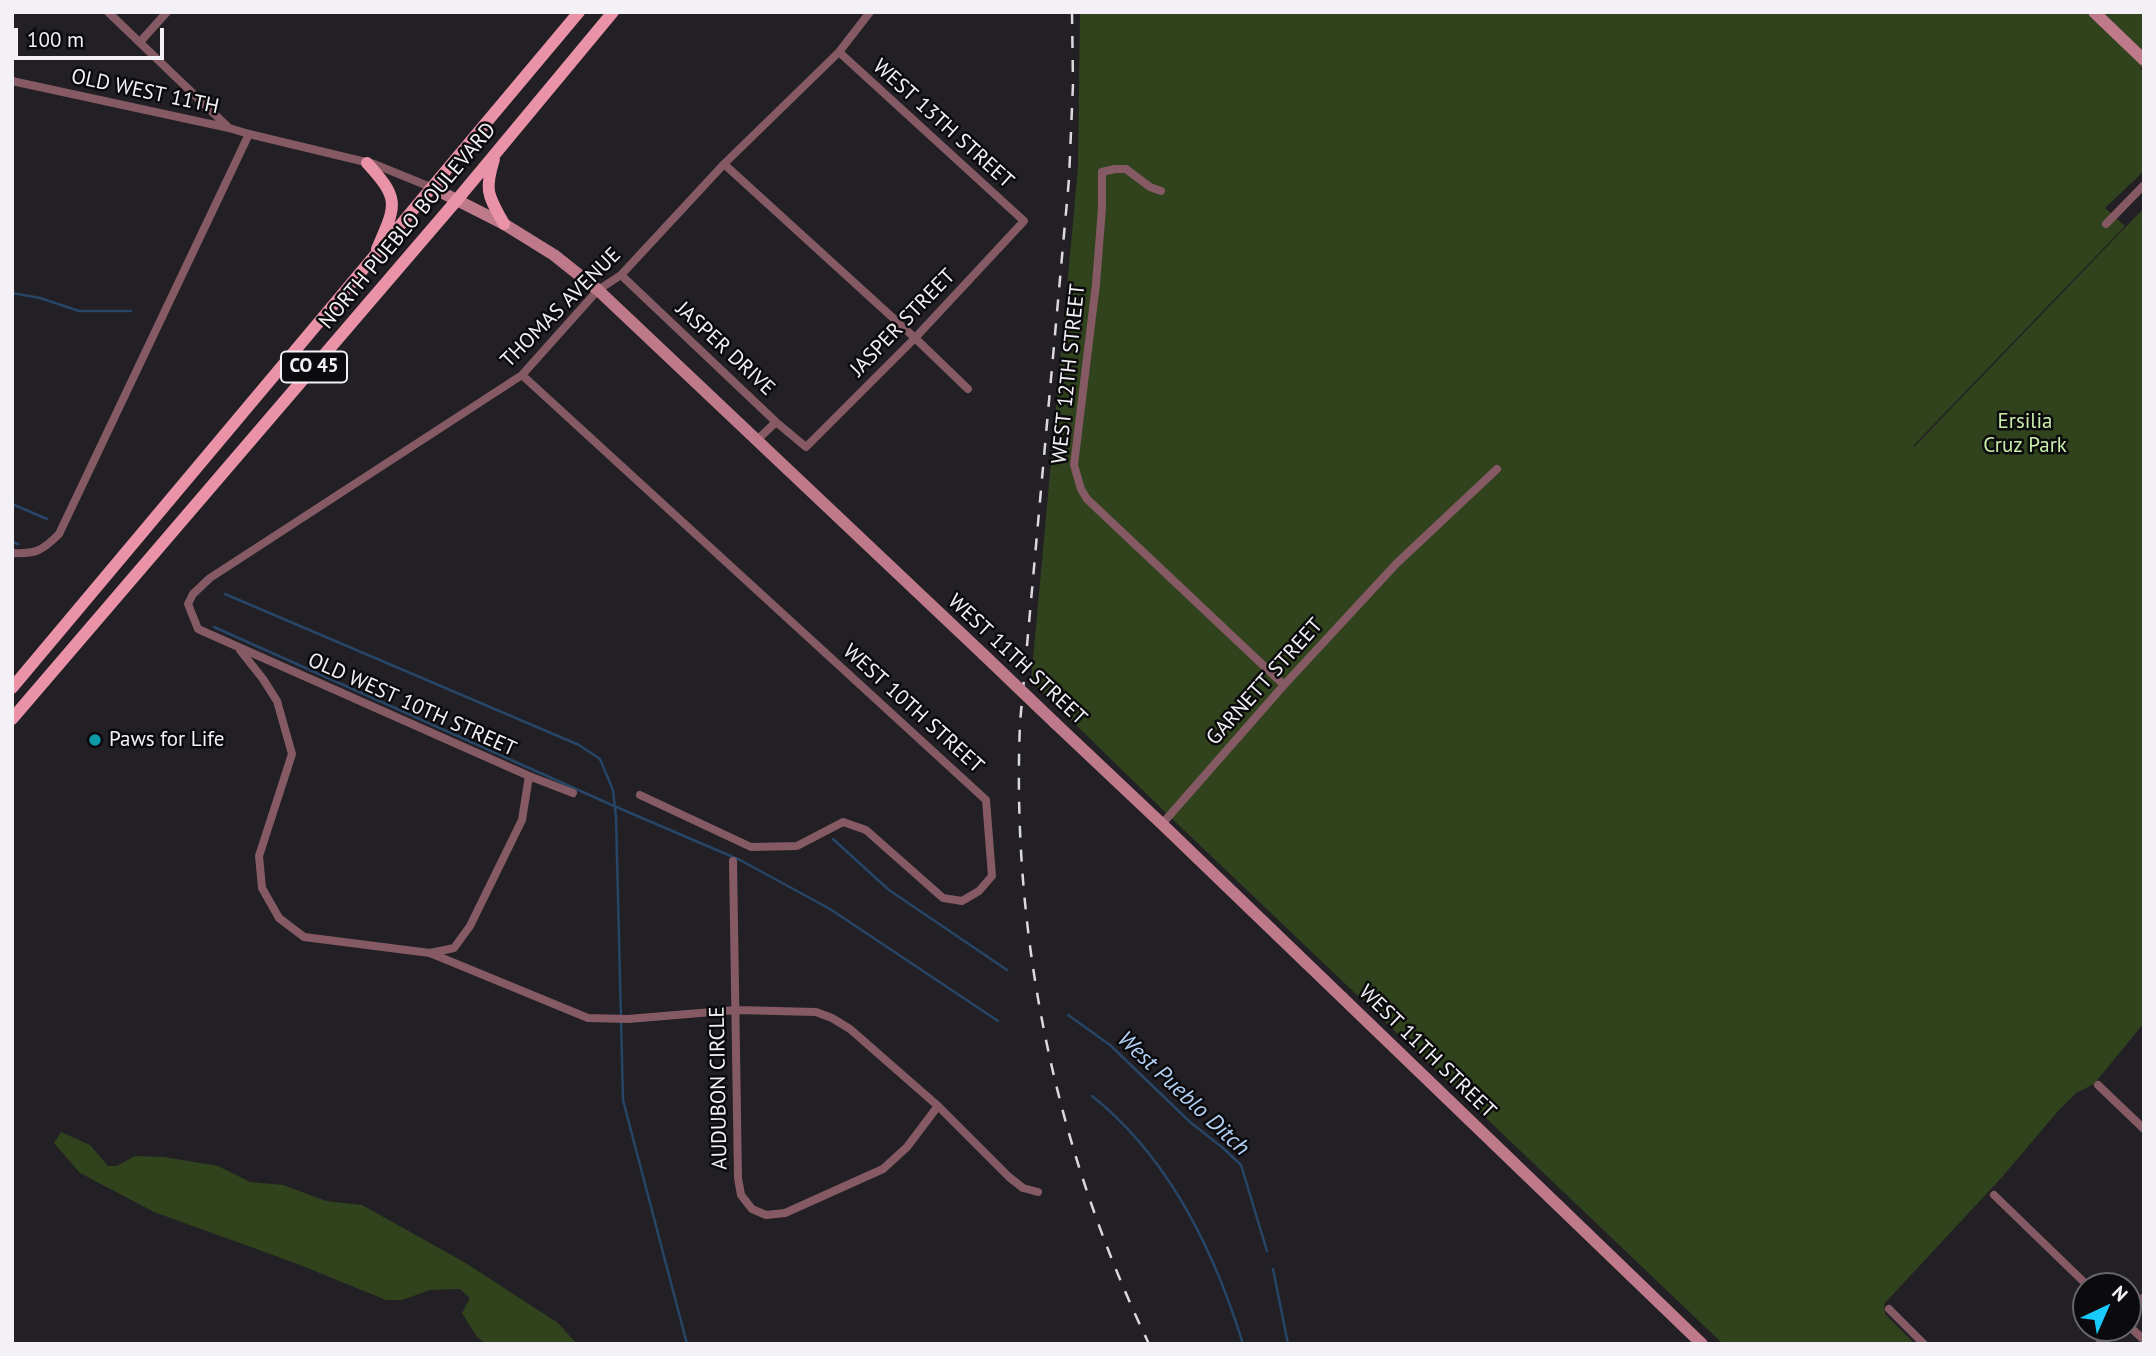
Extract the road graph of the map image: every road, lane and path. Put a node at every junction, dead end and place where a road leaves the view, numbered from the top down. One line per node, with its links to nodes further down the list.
1 (108, 12): 7 (street)
2 (167, 12): 7 (street)
3 (579, 12): 17 (main road, NORTH PUEBLO BOULEVARD / CO 45)
4 (613, 12): 13 (main road, NORTH PUEBLO BOULEVARD / CO 45)
5 (870, 12): 8 (street, THOMAS AVENUE)
6 (2094, 12): 9 (street)
7 (140, 42): 11 (street)
8 (839, 52): 15 (street, THOMAS AVENUE); 20 (street, WEST 13TH STREET)
9 (2143, 59)
10 (12, 81): 11 (street, OLD WEST 11TH)
11 (229, 128): 12 (street, WEST 11TH STREET)
12 (249, 134): 14 (street, WEST 11TH STREET); 33 (street)
13 (496, 154): 19 (main road, NORTH PUEBLO BOULEVARD / CO 45); 21 (main road)
14 (367, 163): 17 (street, WEST 11TH STREET); 23 (main road)
15 (724, 164): 24 (street, THOMAS AVENUE); 26 (street)
16 (2143, 186): 22 (street)
17 (433, 188): 19 (street, WEST 11TH STREET); 23 (main road, NORTH PUEBLO BOULEVARD / CO 45)
18 (1161, 191): 35 (street, WEST 12TH STREET)
19 (456, 201): 21 (street, WEST 11TH STREET); 37 (main road, NORTH PUEBLO BOULEVARD / CO 45)
20 (1024, 221): 26 (street, JASPER STREET)
21 (504, 224): 25 (street, WEST 11TH STREET)
22 (2106, 224)
23 (372, 261): 36 (main road, NORTH PUEBLO BOULEVARD / CO 45)
24 (621, 275): 25 (street, THOMAS AVENUE); 29 (street, JASPER DRIVE)
25 (598, 290): 27 (street, THOMAS AVENUE); 30 (street, WEST 11TH STREET)
26 (915, 338): 28 (street); 31 (street, JASPER STREET)
27 (522, 375): 34 (street, THOMAS AVENUE); 40 (street, WEST 10TH STREET)
28 (968, 389)
29 (776, 422): 30 (street); 31 (street, JASPER DRIVE)
30 (757, 440): 41 (street, WEST 11TH STREET, bridge)
31 (806, 447)
32 (1497, 469): 35 (street, GARNETT STREET)
33 (12, 553)
34 (238, 648): 38 (street, OLD WEST 10TH STREET); 43 (street)
35 (1284, 685): 41 (street, GARNETT STREET)
36 (12, 688)
37 (12, 719)
38 (529, 776): 39 (street, OLD WEST 10TH STREET); 43 (street)
39 (573, 793)
40 (640, 796)
41 (1162, 824): 52 (street, WEST 11TH STREET)
42 (733, 862): 44 (street, AUDUBON CIRCLE)
43 (430, 953): 44 (street)
44 (736, 1010): 46 (street); 46 (street, AUDUBON CIRCLE)
45 (2098, 1085): 47 (street)
46 (938, 1106): 48 (street)
47 (2144, 1129)
48 (1038, 1192)
49 (1994, 1195): 50 (street)
50 (2074, 1272)
51 (1889, 1309): 53 (street)
52 (1702, 1344)
53 (1924, 1344)

